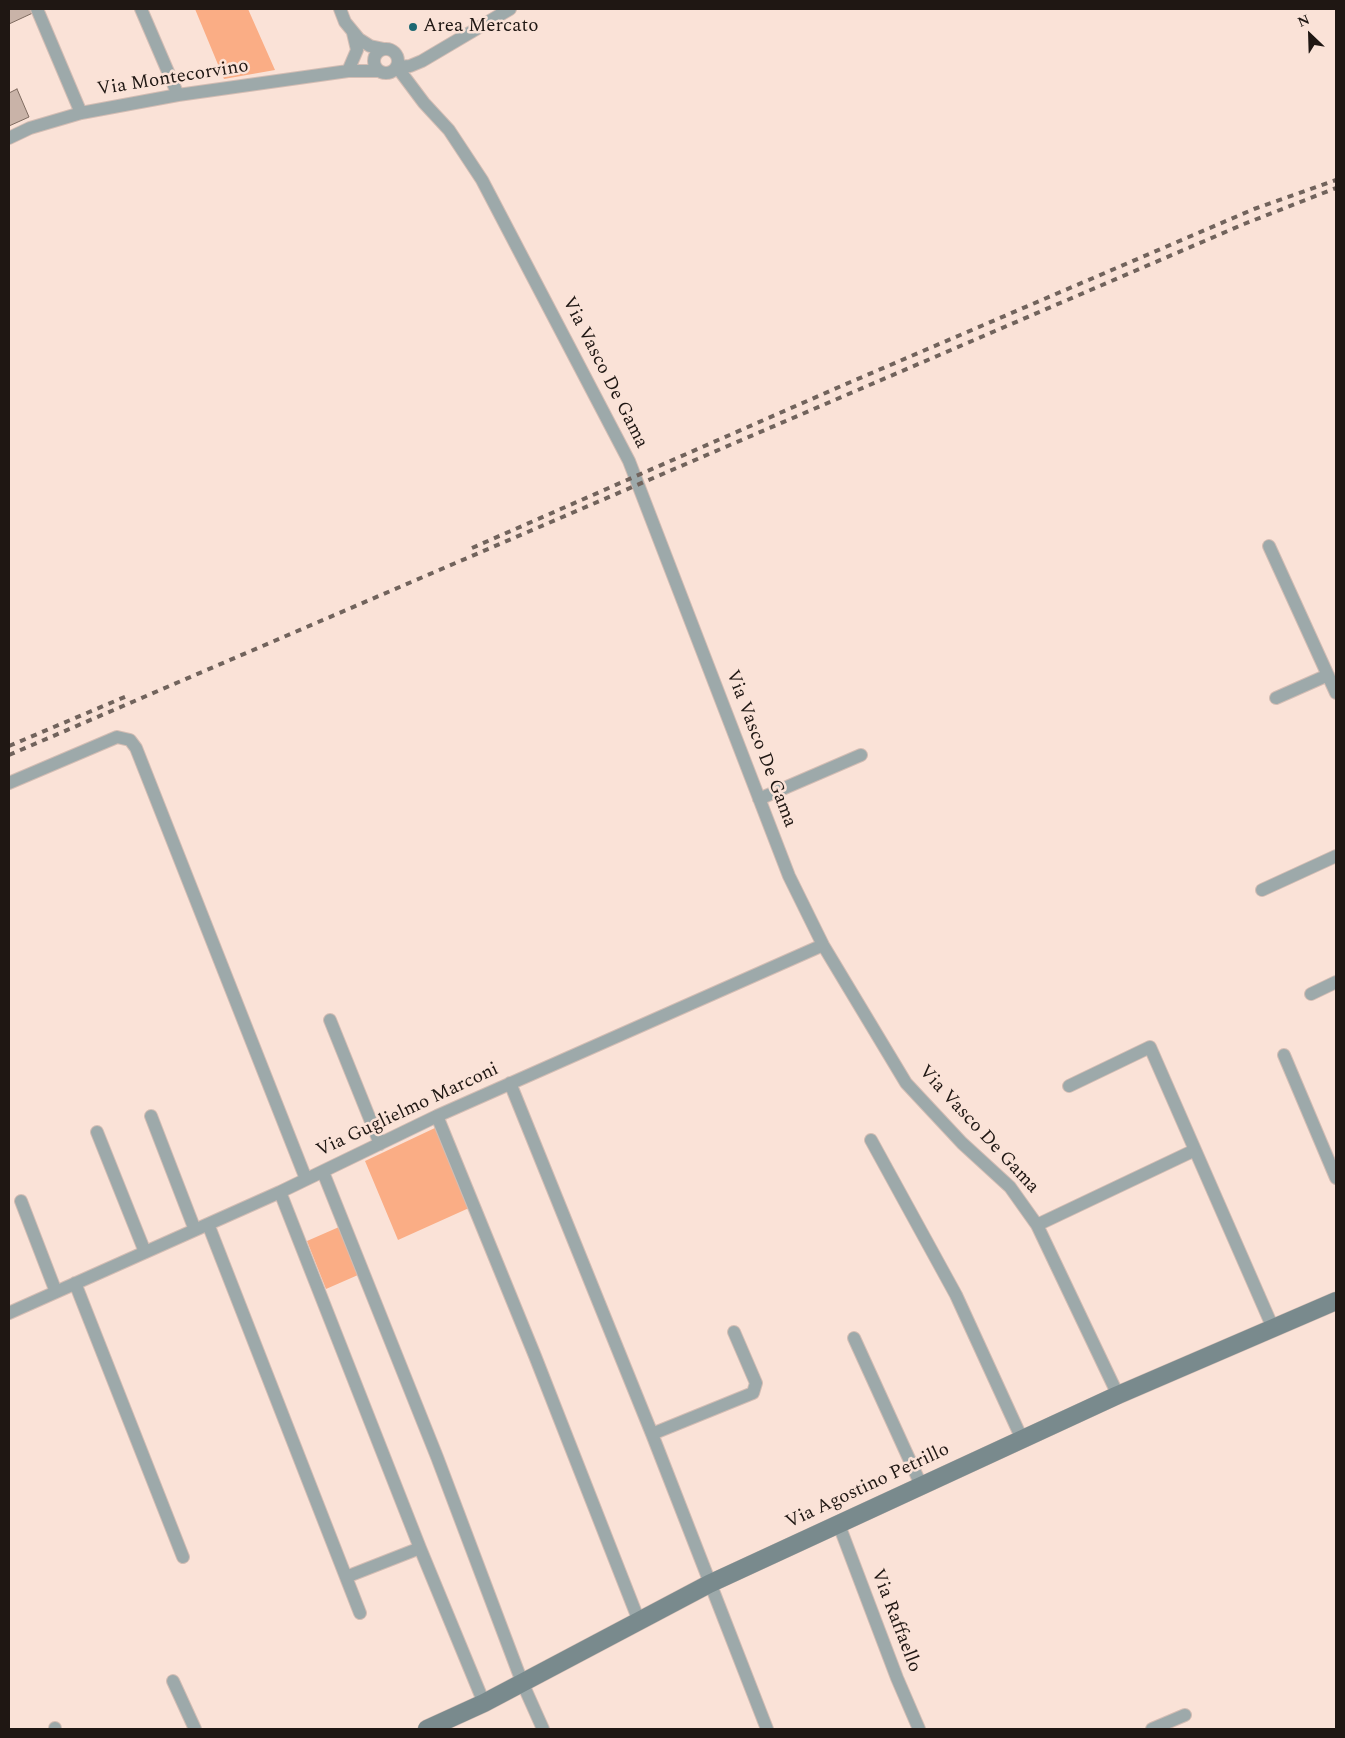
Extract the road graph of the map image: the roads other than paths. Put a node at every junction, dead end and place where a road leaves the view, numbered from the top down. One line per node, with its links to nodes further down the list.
1 (37, 9): 12 (street)
2 (142, 9): 11 (street)
3 (340, 9): 5 (street)
4 (510, 9): 8 (street, Via Montecorvino)
5 (353, 33): 6 (street); 7 (street)
6 (358, 50): 7 (street); 10 (street)
7 (384, 52): 8 (street); 9 (street); 9 (street); 10 (street, Via Montecorvino)
8 (433, 54): 9 (street, Via Montecorvino)
9 (388, 70): 10 (street, Via Montecorvino); 20 (street, Via Vasco De Gama)
10 (348, 71): 11 (street, Via Montecorvino)
11 (178, 95): 12 (street, Via Montecorvino)
12 (81, 113): 13 (street, Via Montecorvino)
13 (9, 138)
14 (1269, 546): 15 (street)
15 (1328, 675): 16 (street); 17 (street)
16 (1336, 694)
17 (1276, 698)
18 (861, 755): 20 (street)
19 (9, 783): 38 (street)
20 (759, 799): 23 (street, Via Vasco De Gama)
21 (1336, 856): 22 (street)
22 (1262, 890)
23 (823, 945): 28 (street, Via Guglielmo Marconi); 42 (street, Via Vasco De Gama)
24 (1336, 982): 25 (street)
25 (1311, 994)
26 (330, 1020): 34 (street)
27 (1284, 1055): 37 (street)
28 (510, 1083): 31 (street, Via Guglielmo Marconi); 53 (street)
29 (1069, 1086): 35 (street)
30 (151, 1116): 43 (street)
31 (437, 1116): 34 (street, Via Guglielmo Marconi); 62 (street)
32 (97, 1132): 44 (street)
33 (871, 1140): 54 (street)
34 (380, 1144): 36 (street, Via Guglielmo Marconi)
35 (1195, 1150): 42 (street); 49 (street)
36 (323, 1172): 38 (street, Via Guglielmo Marconi); 64 (street)
37 (1336, 1178)
38 (306, 1179): 39 (street, Via Guglielmo Marconi)
39 (280, 1192): 41 (street, Via Guglielmo Marconi); 57 (street)
40 (20, 1201): 46 (street)
41 (208, 1224): 43 (street, Via Guglielmo Marconi); 59 (street)
42 (1037, 1225): 52 (street, Via Vasco De Gama)
43 (195, 1230): 44 (street, Via Guglielmo Marconi)
44 (145, 1252): 45 (street, Via Guglielmo Marconi)
45 (75, 1283): 46 (street, Via Guglielmo Marconi); 58 (street)
46 (56, 1292): 48 (street, Via Guglielmo Marconi)
47 (1336, 1301): 49 (street, Via Agostino Petrillo)
48 (9, 1313)
49 (1273, 1328): 52 (street, Via Agostino Petrillo)
50 (734, 1332): 53 (street)
51 (854, 1338): 55 (street)
52 (1118, 1395): 54 (street, Via Agostino Petrillo)
53 (652, 1434): 60 (street)
54 (1022, 1439): 55 (street, Via Agostino Petrillo)
55 (921, 1485): 56 (street, Via Agostino Petrillo)
56 (839, 1525): 60 (street, Via Agostino Petrillo); 71 (street, Via Raffaello)
57 (420, 1548): 59 (street); 65 (street)
58 (183, 1557)
59 (346, 1577): 61 (street)
60 (709, 1584): 62 (street, Via Agostino Petrillo); 70 (street)
61 (360, 1612)
62 (640, 1621): 64 (street, Via Agostino Petrillo)
63 (173, 1681): 67 (street)
64 (522, 1682): 65 (street, Via Agostino Petrillo); 69 (street)
65 (484, 1703): 68 (street, Via Agostino Petrillo)
66 (1185, 1715): 72 (street)
67 (195, 1729)
68 (427, 1729)
69 (543, 1729)
70 (767, 1729)
71 (919, 1729)
72 (1152, 1729)

